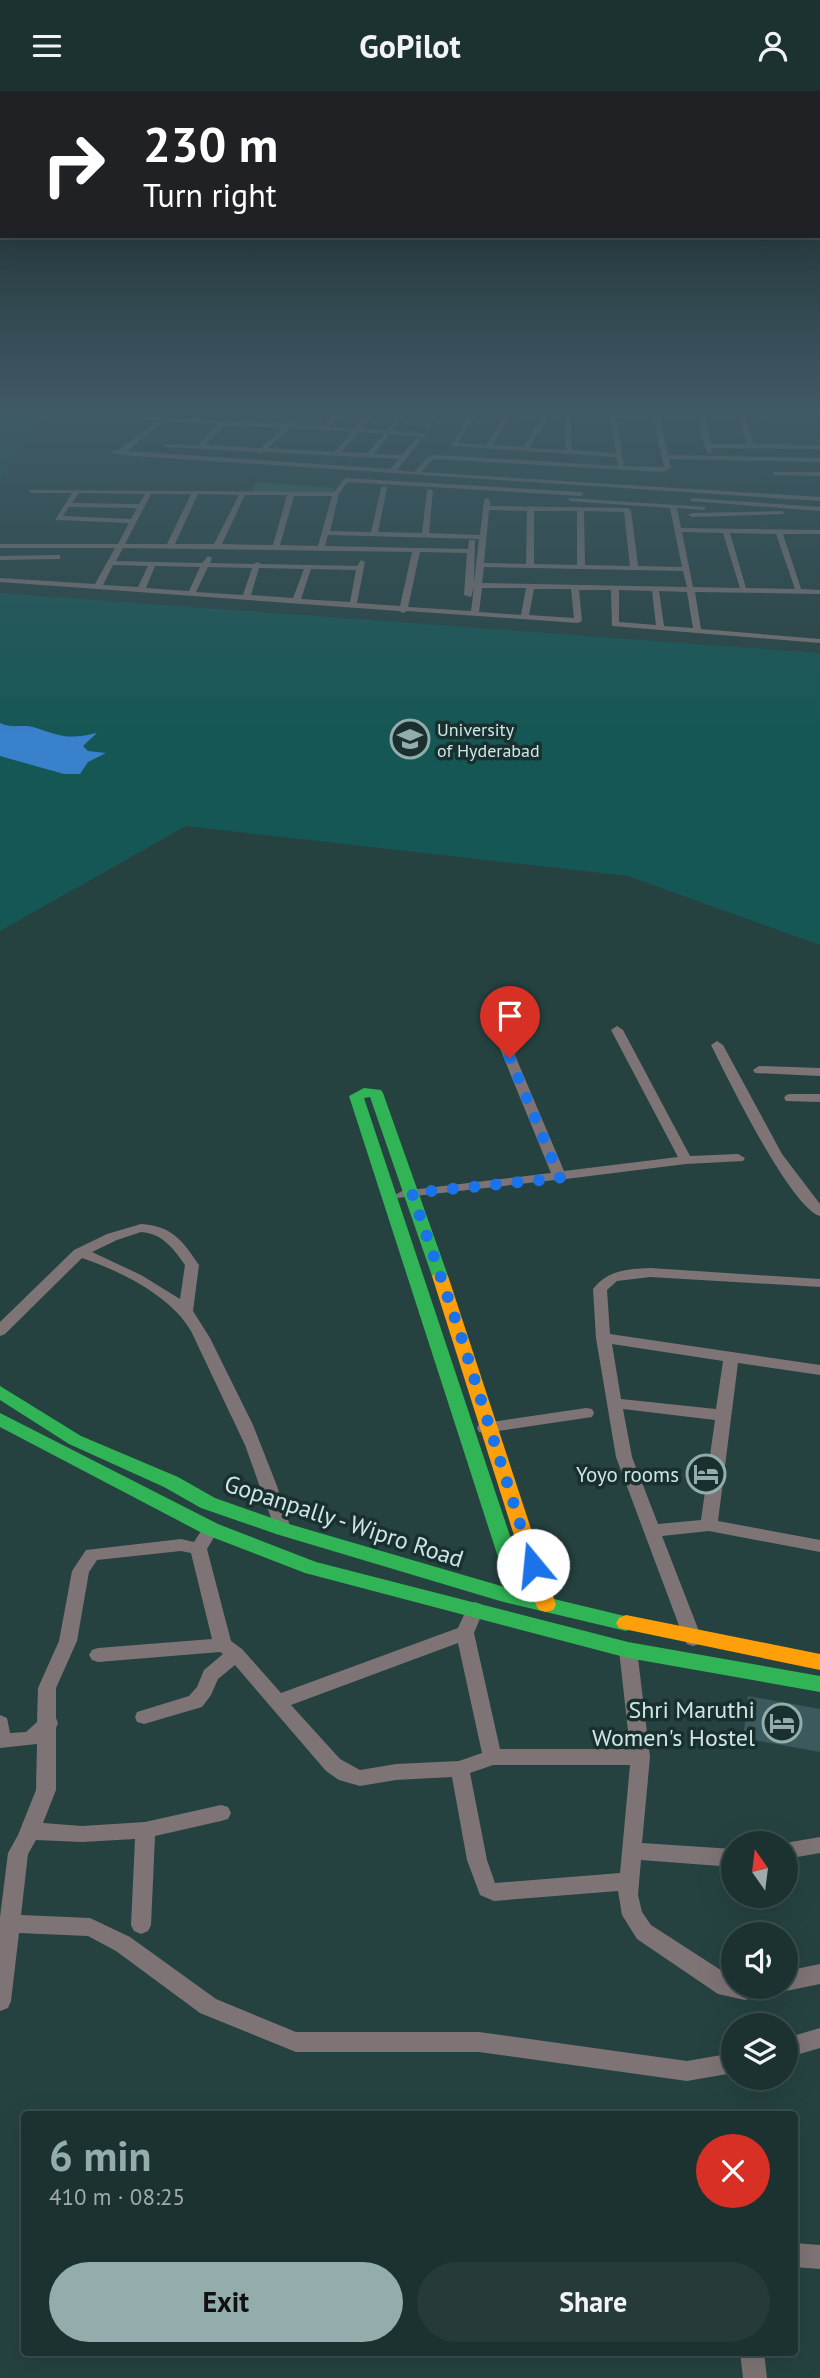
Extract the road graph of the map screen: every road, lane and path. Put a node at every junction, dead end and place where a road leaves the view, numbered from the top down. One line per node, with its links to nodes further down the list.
1 (59, 520): 14 (street)
2 (182, 520): 27 (street)
3 (229, 520): 28 (street)
4 (283, 520): 29 (street)
5 (329, 520): 19 (street)
6 (377, 520): 20 (street)
7 (427, 520): 21 (street)
8 (477, 520): 22 (street)
9 (485, 520): 23 (street)
10 (531, 520): 42 (street)
11 (580, 520): 43 (street)
12 (628, 520): 46 (street)
13 (678, 520): 15 (street)
14 (133, 521): 26 (street)
15 (680, 530): 16 (street); 47 (street)
16 (726, 530): 17 (street); 55 (street)
17 (779, 532): 18 (street); 59 (street)
18 (820, 532)
19 (325, 533): 20 (street); 30 (street)
20 (374, 534): 21 (street)
21 (425, 535): 22 (street)
22 (473, 536): 23 (street); 33 (street)
23 (484, 537): 34 (street)
24 (71, 545): 25 (street); 26 (street); 35 (street)
25 (0, 546)
26 (120, 546): 27 (street); 37 (street)
27 (170, 546): 28 (street)
28 (215, 547): 29 (street); 30 (street); 39 (street)
29 (275, 548): 30 (street)
30 (321, 549): 31 (street); 33 (street)
31 (365, 551): 32 (street); 45 (street)
32 (416, 552): 33 (street); 66 (street)
33 (471, 553): 34 (street); 50 (street)
34 (481, 553): 41 (street)
35 (57, 557): 36 (street); 49 (street)
36 (0, 558)
37 (111, 563): 38 (street); 51 (street)
38 (153, 563): 39 (street); 60 (street)
39 (205, 564): 40 (street); 62 (street)
40 (257, 564): 44 (street); 63 (street)
41 (481, 565): 42 (street); 50 (street)
42 (530, 565): 43 (street)
43 (581, 566): 46 (street)
44 (308, 568): 45 (street); 64 (street)
45 (359, 568): 65 (street)
46 (634, 568): 47 (street)
47 (687, 569): 58 (street)
48 (0, 580): 49 (street)
49 (40, 582): 51 (street)
50 (474, 584): 52 (street); 57 (street); 67 (street)
51 (98, 587): 60 (street)
52 (530, 587): 56 (street); 68 (street)
53 (615, 587): 54 (street); 56 (street); 69 (street)
54 (655, 587): 57 (street); 69 (street)
55 (743, 587): 58 (street); 59 (street)
56 (575, 588): 68 (street)
57 (673, 588): 58 (street)
58 (691, 588): 61 (street); 70 (street)
59 (798, 588): 61 (street)
60 (141, 590): 62 (street)
61 (820, 591)
62 (191, 595): 63 (street)
63 (246, 599): 64 (street)
64 (296, 602): 65 (street)
65 (353, 605): 66 (street)
66 (403, 611): 67 (street)
67 (471, 614): 68 (street)
68 (525, 617)
69 (660, 627): 70 (street)
70 (697, 630): 71 (street)
71 (820, 641)
72 (617, 1030): 80 (street)
73 (500, 1034): 81 (street)
74 (717, 1045): 84 (street)
75 (759, 1070): 76 (street)
76 (820, 1072)
77 (790, 1098): 78 (street)
78 (820, 1098)
79 (738, 1158): 80 (street)
80 (686, 1160): 81 (street)
81 (560, 1178): 82 (street)
82 (412, 1193): 83 (street); 83 (main road); 97 (main road)
83 (391, 1196): 98 (main road)
84 (820, 1212)
85 (79, 1253): 87 (street); 87 (street); 88 (street)
86 (820, 1283): 89 (street)
87 (186, 1312): 101 (street)
88 (0, 1331)
89 (603, 1338): 90 (street); 93 (street)
90 (730, 1357): 91 (street); 95 (street)
91 (820, 1370)
92 (0, 1392): 101 (main road, Gopanpally - Wipro Road)
93 (613, 1403): 95 (street); 102 (street)
94 (586, 1413): 97 (street)
95 (721, 1415): 99 (street)
96 (0, 1419): 100 (main road, Gopanpally - Wipro Road)
97 (489, 1425): 98 (street); 106 (main road)
98 (470, 1439): 105 (main road)
99 (709, 1525): 102 (street); 103 (street)
100 (211, 1529): 104 (street); 107 (main road, Gopanpally - Wipro Road)
101 (283, 1529): 105 (main road, Gopanpally - Wipro Road)
102 (651, 1531): 109 (street)
103 (820, 1546)
104 (198, 1549): 110 (street); 120 (street)
105 (521, 1599): 106 (main road, Gopanpally - Wipro Road)
106 (546, 1605): 109 (main road, Gopanpally - Wipro Road)
107 (475, 1609): 108 (street); 111 (main road, Gopanpally - Wipro Road)
108 (464, 1633): 117 (street); 121 (street)
109 (693, 1639): 113 (main road, Gopanpally - Wipro Road)
110 (230, 1649): 112 (street); 117 (street); 118 (street)
111 (628, 1650): 115 (main road, Gopanpally - Wipro Road); 122 (street)
112 (98, 1655)
113 (790, 1657): 114 (main road, Gopanpally - Wipro Road); 115 (main road)
114 (820, 1662)
115 (787, 1680): 116 (main road, Gopanpally - Wipro Road)
116 (820, 1684)
117 (278, 1702): 123 (street)
118 (144, 1717)
119 (0, 1723): 120 (street)
120 (49, 1723): 126 (street)
121 (492, 1757): 122 (street); 123 (street)
122 (640, 1758): 129 (street)
123 (460, 1769): 131 (street)
124 (221, 1813): 125 (street)
125 (145, 1829): 126 (street); 133 (street)
126 (30, 1831): 132 (street)
127 (820, 1845): 128 (street)
128 (798, 1849)
129 (631, 1851): 130 (street); 131 (street)
130 (721, 1857)
131 (629, 1881): 136 (street)
132 (9, 1924): 137 (street); 140 (street)
133 (141, 1925)
134 (820, 1974): 135 (street)
135 (798, 1979)
136 (721, 1984)
137 (0, 2001)
138 (820, 2038): 139 (street)
139 (798, 2044)
140 (721, 2065)
141 (798, 2255): 142 (street)
142 (820, 2257)
143 (752, 2356): 144 (street)
144 (755, 2378)

